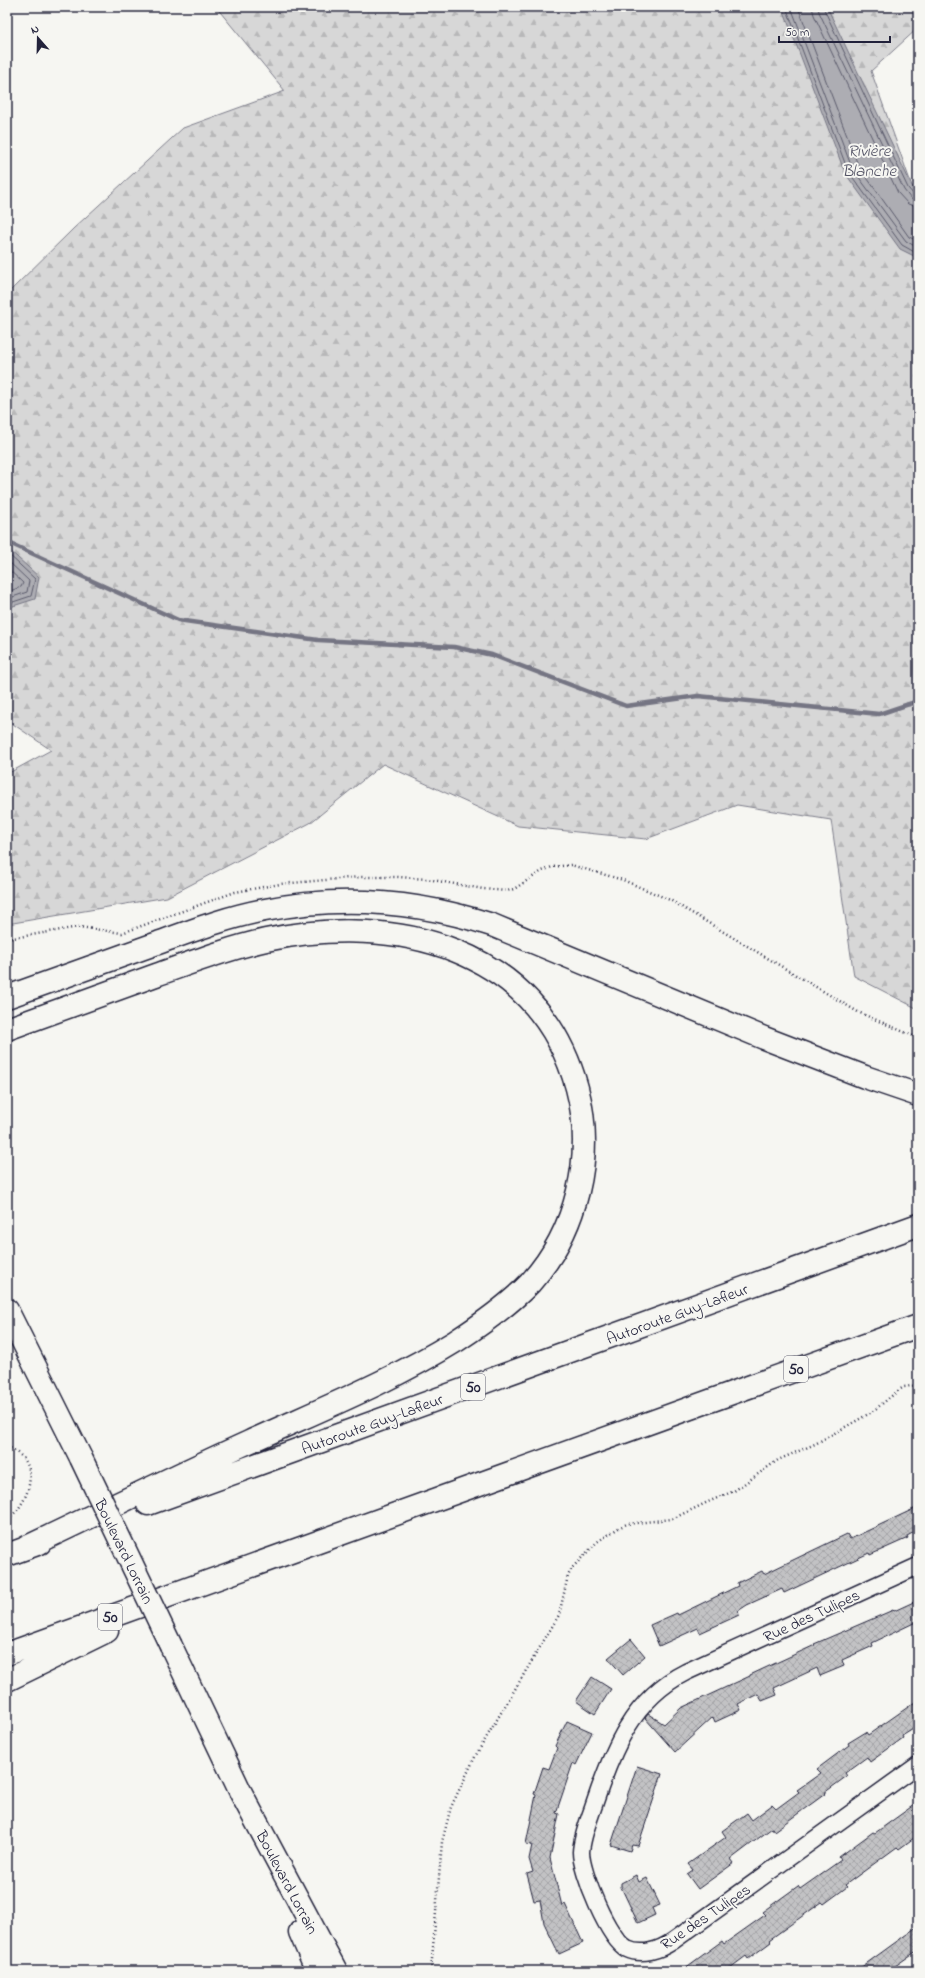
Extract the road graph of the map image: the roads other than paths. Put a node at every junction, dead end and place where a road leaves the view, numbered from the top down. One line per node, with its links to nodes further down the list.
1 (7, 997): 3 (main road)
2 (7, 1028): 7 (main road)
3 (918, 1095)
4 (918, 1226): 7 (main road, Autoroute Guy-Lafleur / 50)
5 (7, 1310): 14 (main road, Boulevard Lorrain, bridge)
6 (918, 1326): 10 (main road, 50)
7 (27, 1547): 8 (main road, Autoroute Guy-Lafleur / 50)
8 (7, 1555)
9 (918, 1566): 13 (street, Rue des Tulipes)
10 (212, 1580): 11 (main road, 50); 12 (main road)
11 (7, 1654)
12 (7, 1680)
13 (918, 1765)
14 (241, 1793): 15 (main road, Boulevard Lorrain); 16 (main road, Boulevard Lorrain)
15 (317, 1971)
16 (336, 1971)

